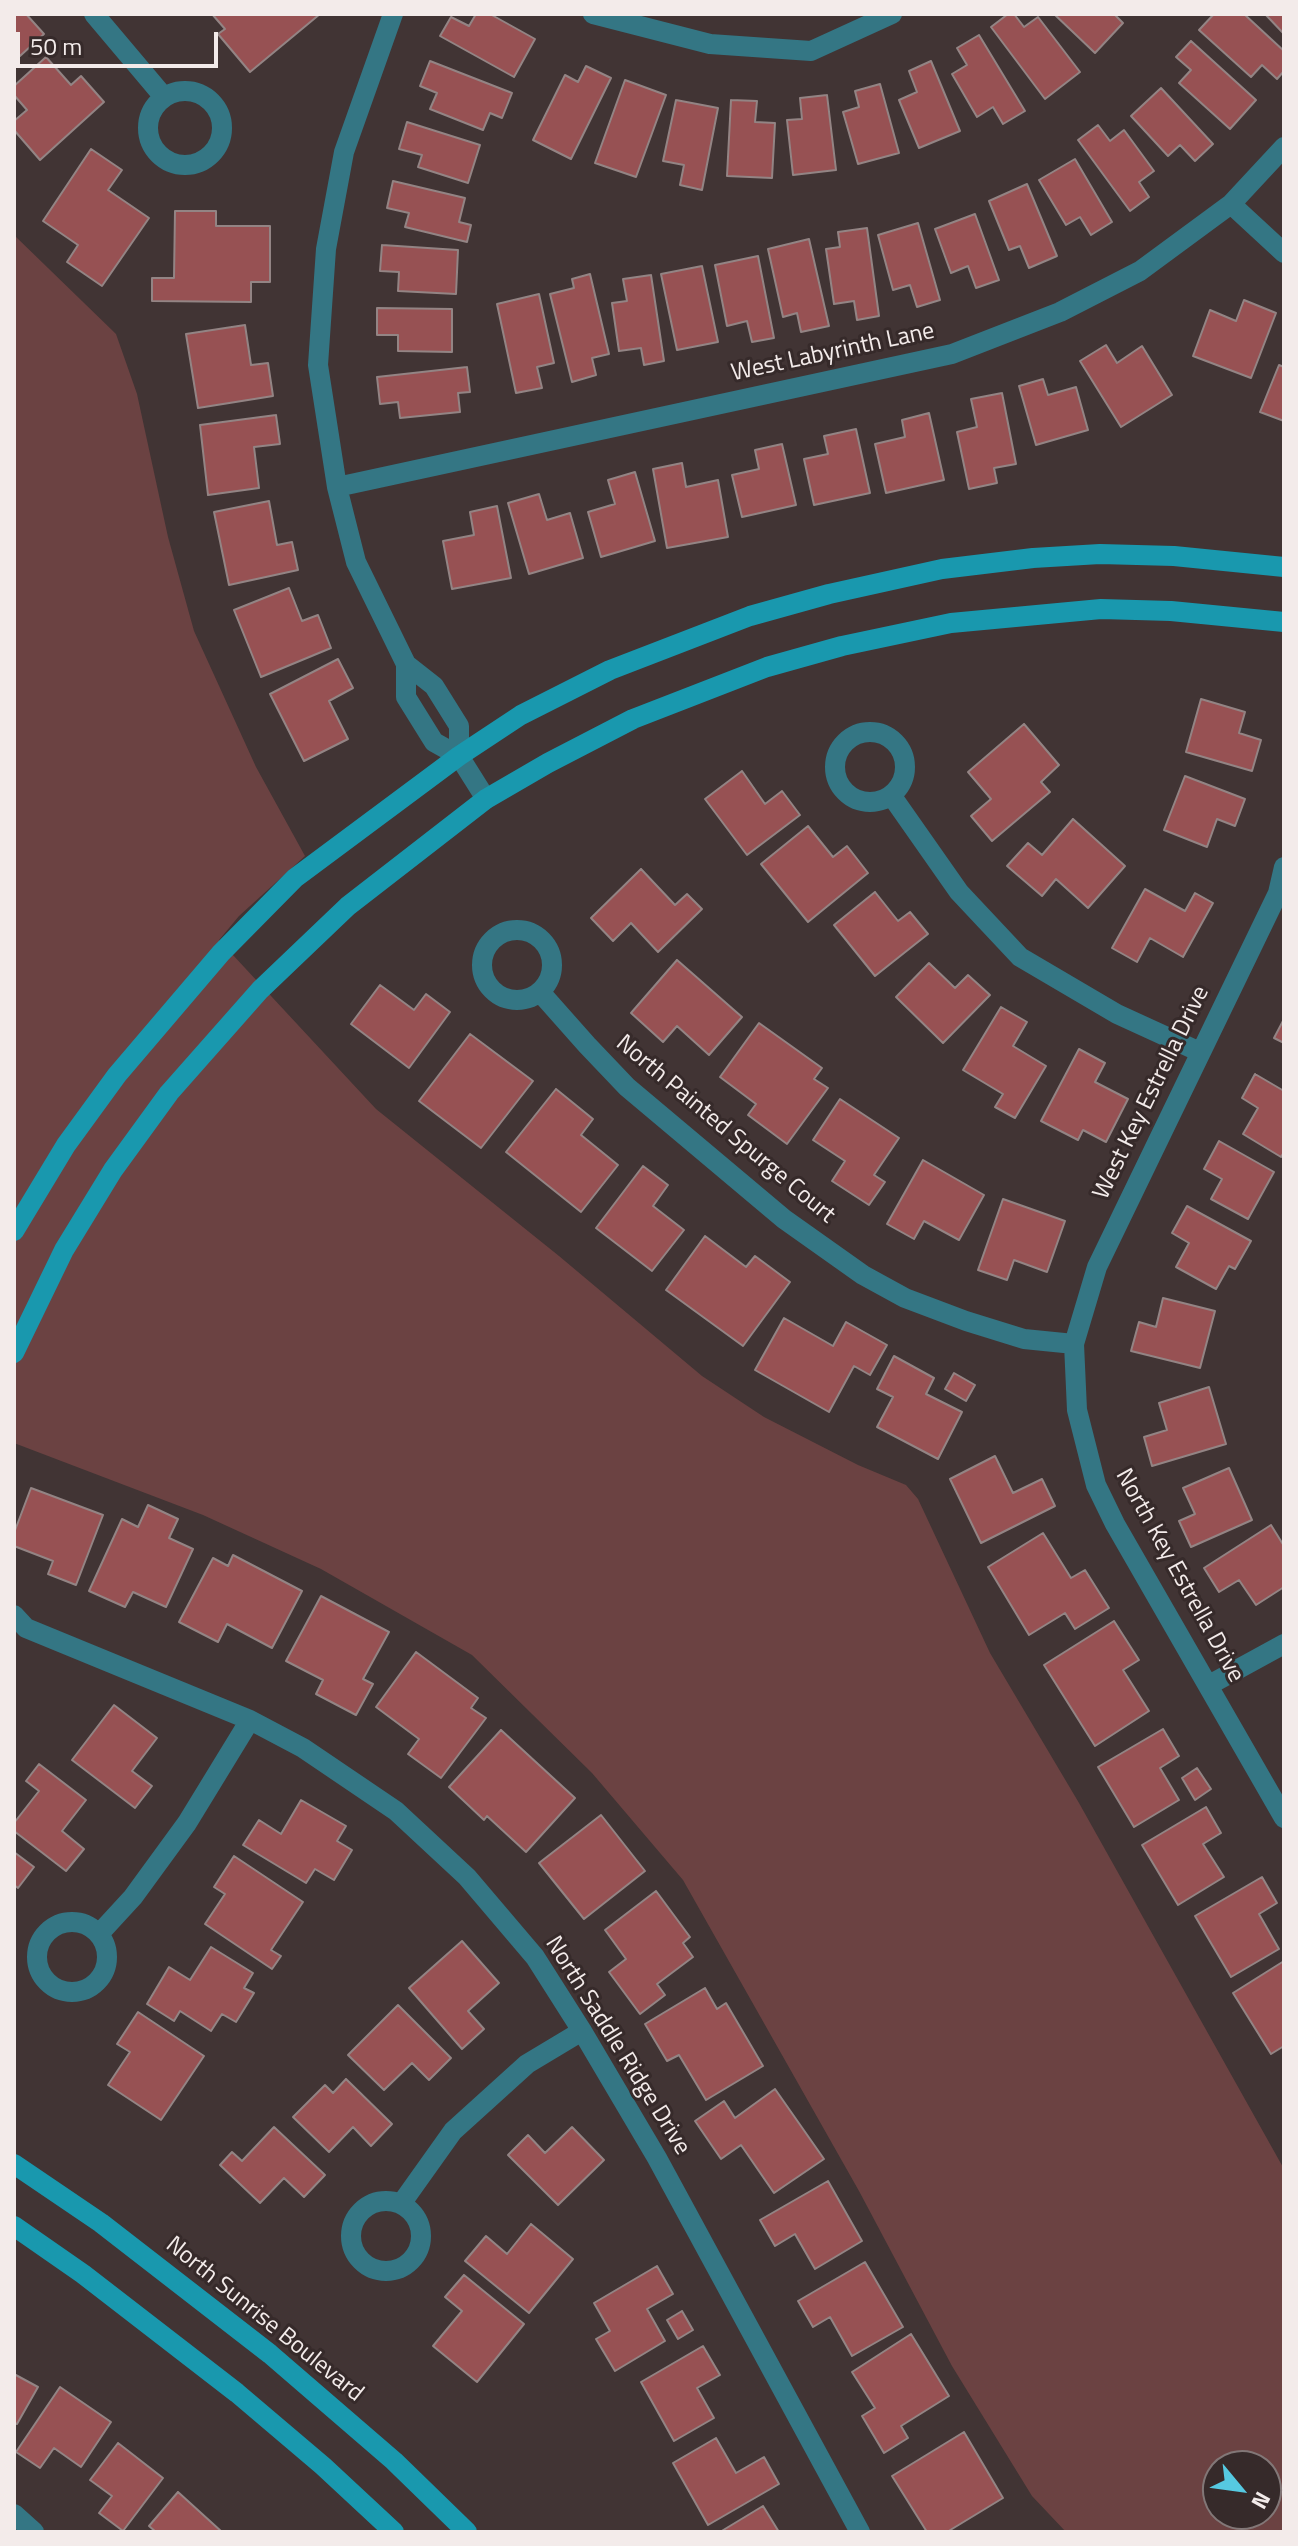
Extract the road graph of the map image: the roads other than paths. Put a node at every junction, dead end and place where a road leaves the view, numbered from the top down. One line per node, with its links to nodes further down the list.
1 (94, 14): 5 (street)
2 (393, 14): 9 (street)
3 (593, 14): 4 (street)
4 (892, 14)
5 (164, 97)
6 (1284, 147): 7 (street, West Labyrinth Lane)
7 (1231, 204): 8 (street); 9 (street, West Labyrinth Lane)
8 (1284, 253)
9 (337, 487): 12 (street)
10 (1284, 567): 13 (street)
11 (1284, 622): 15 (street)
12 (406, 664): 13 (street); 13 (street)
13 (459, 756): 15 (street); 19 (street)
14 (891, 795): 18 (street)
15 (486, 799): 21 (street)
16 (1284, 867): 18 (street, West Key Estrella Drive)
17 (540, 992): 20 (street, North Painted Spurge Court)
18 (1200, 1052): 20 (street, West Key Estrella Drive)
19 (14, 1231)
20 (1074, 1344): 24 (street, North Key Estrella Drive)
21 (14, 1353)
22 (18, 1624): 25 (street, North Saddle Ridge Drive)
23 (1284, 1644): 24 (street)
24 (1209, 1685): 26 (street, North Key Estrella Drive)
25 (250, 1720): 27 (street); 28 (street, North Saddle Ridge Drive)
26 (1284, 1818)
27 (99, 1934)
28 (582, 2031): 30 (street); 36 (street, North Saddle Ridge Drive)
29 (14, 2164): 35 (street, North Sunrise Boulevard)
30 (401, 2204)
31 (14, 2226): 34 (street)
32 (14, 2514): 33 (street)
33 (34, 2532)
34 (394, 2532)
35 (467, 2532)
36 (860, 2532)

